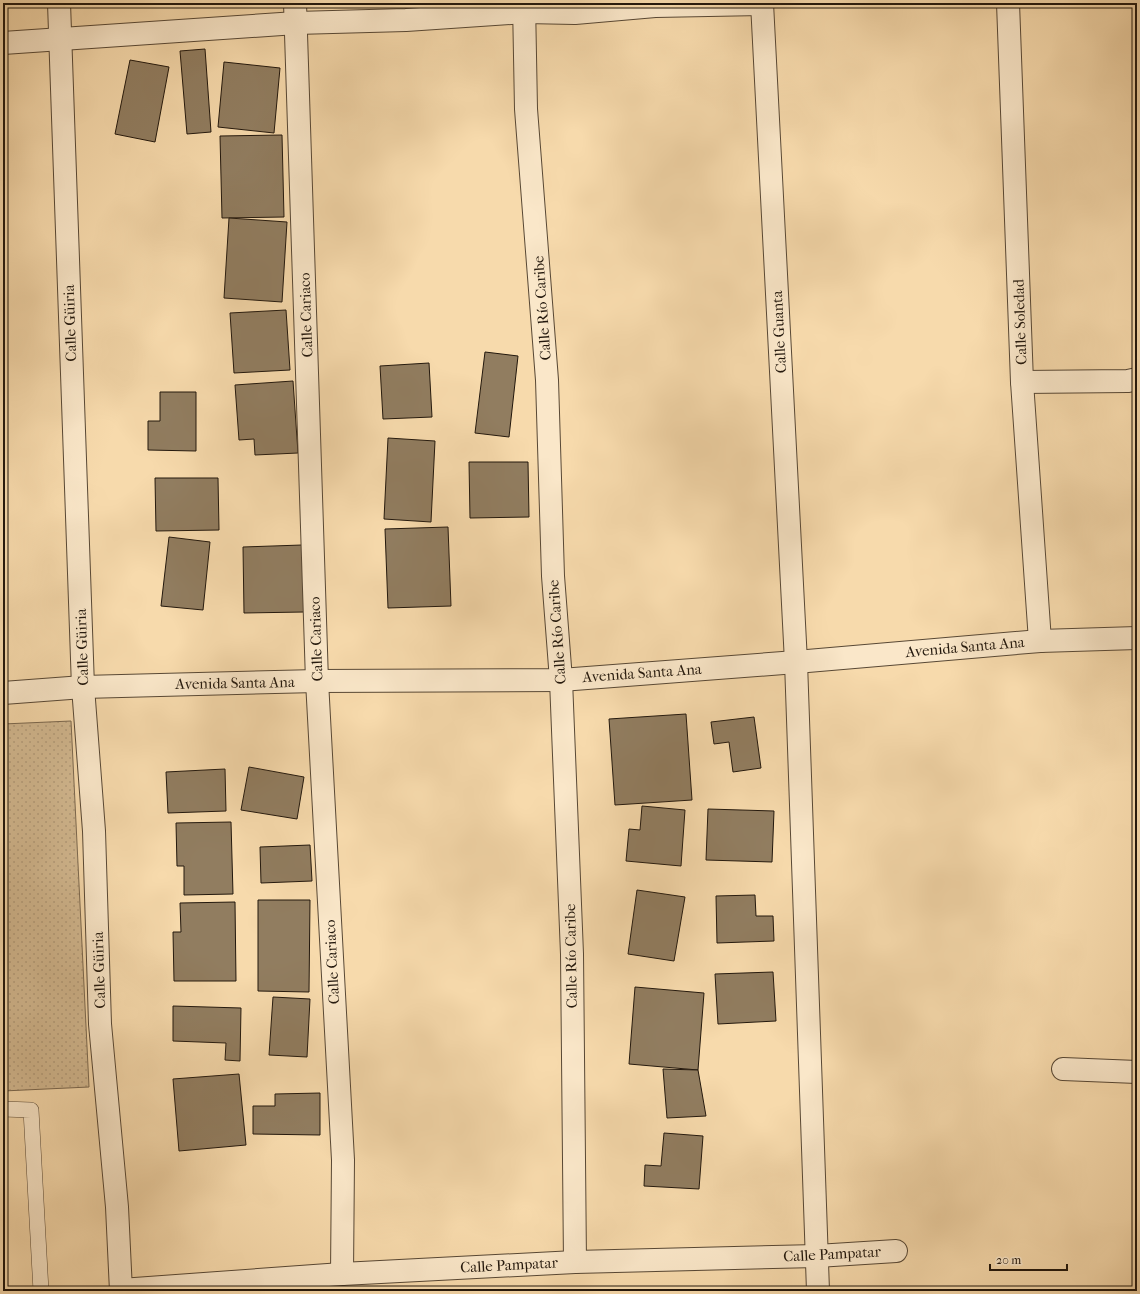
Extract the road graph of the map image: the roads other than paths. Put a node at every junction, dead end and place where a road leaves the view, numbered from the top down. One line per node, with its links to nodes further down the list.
1 (59, 3): 6 (street, Calle Güiria)
2 (1008, 3): 9 (street, Calle Soledad)
3 (762, 4): 4 (street); 12 (street, Calle Guanta)
4 (524, 8): 5 (street); 13 (street, Calle Río Caribe)
5 (296, 13): 6 (street); 14 (street, Calle Cariaco)
6 (60, 39): 7 (street); 15 (street, Calle Güiria)
7 (3, 43)
8 (1137, 379): 9 (street)
9 (1022, 382): 11 (street, Calle Soledad)
10 (1137, 638): 11 (street, Avenida Santa Ana)
11 (1040, 640): 12 (street, Avenida Santa Ana)
12 (796, 662): 13 (street, Avenida Santa Ana); 21 (street, Calle Guanta)
13 (561, 680): 14 (street, Avenida Santa Ana); 22 (street, Calle Río Caribe)
14 (318, 681): 15 (street, Avenida Santa Ana); 23 (street, Calle Cariaco)
15 (83, 687): 16 (street, Avenida Santa Ana); 24 (street, Calle Güiria)
16 (3, 693)
17 (1063, 1069): 18 (street)
18 (1137, 1072)
19 (3, 1109): 25 (lane)
20 (896, 1251): 21 (street, Calle Pampatar)
21 (817, 1256): 22 (street, Calle Pampatar); 26 (street, Calle Guanta)
22 (575, 1262): 23 (street, Calle Pampatar)
23 (342, 1274): 24 (street, Calle Pampatar)
24 (121, 1290)
25 (41, 1291)
26 (818, 1291)

